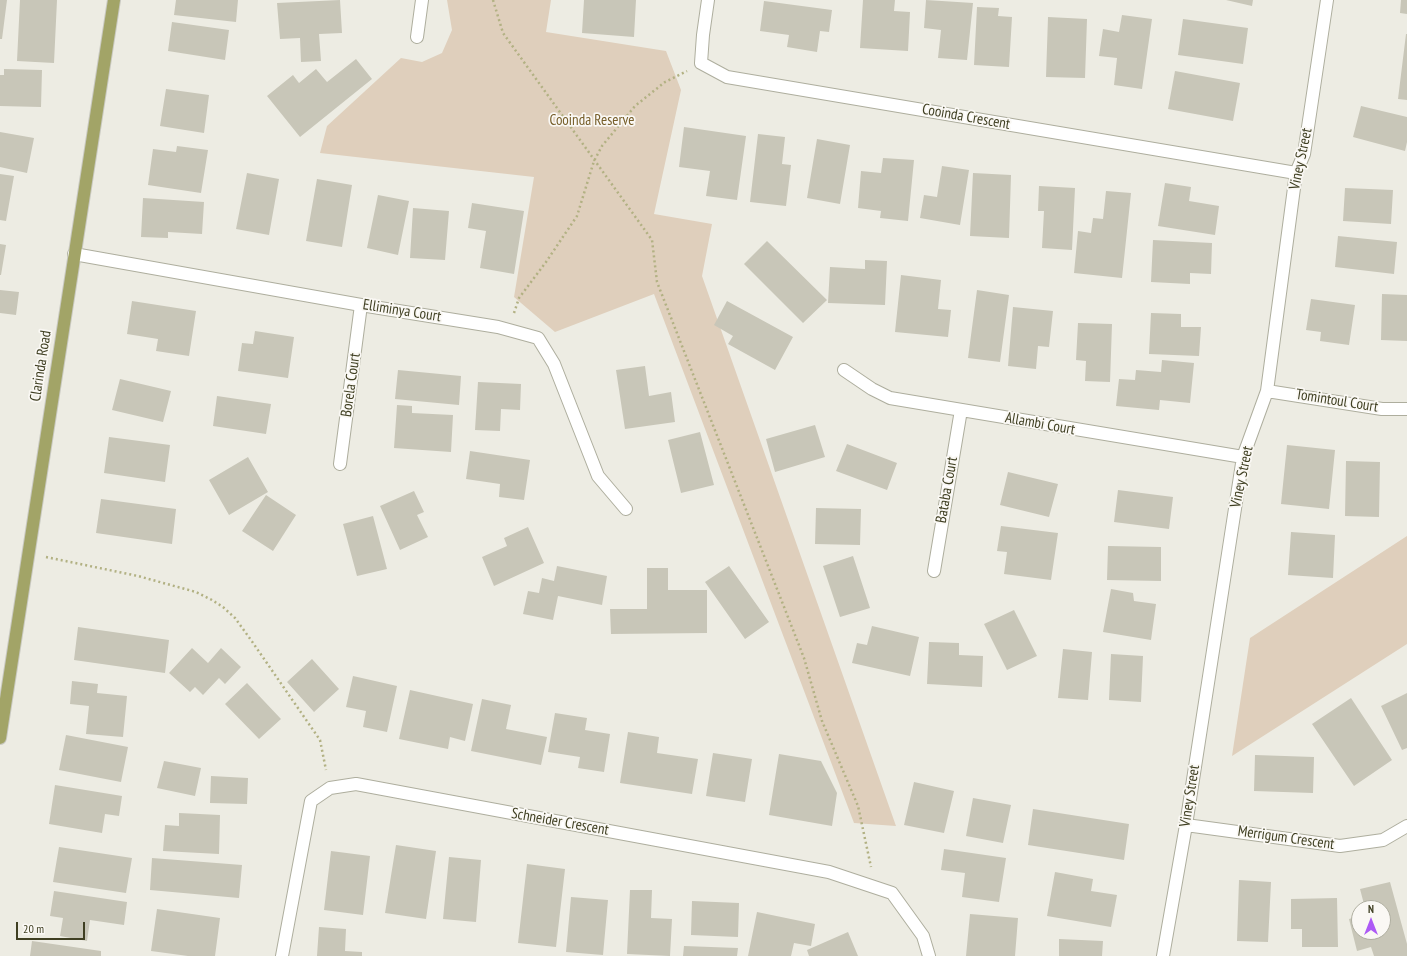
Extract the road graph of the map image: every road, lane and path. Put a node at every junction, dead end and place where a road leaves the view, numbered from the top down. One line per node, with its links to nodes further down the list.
1 (114, 0): 10 (main road, Clarinda Road)
2 (422, 0): 6 (street)
3 (493, 0): 8 (path)
4 (708, 0): 7 (street)
5 (1327, 0): 9 (street, Viney Street)
6 (417, 37)
7 (701, 63): 8 (path); 9 (street, Cooinda Crescent)
8 (594, 161): 12 (path); 26 (path)
9 (1296, 173): 14 (street, Viney Street)
10 (74, 254): 11 (street, Elliminya Court); 20 (main road, Clarinda Road)
11 (361, 305): 12 (street, Elliminya Court); 18 (street, Borela Court)
12 (509, 330): 19 (street, Elliminya Court)
13 (844, 370): 16 (street, Allambi Court)
14 (1267, 391): 15 (street, Tomintoul Court); 17 (street, Viney Street)
15 (1407, 409)
16 (961, 410): 17 (street, Allambi Court); 21 (street, Bataba Court)
17 (1243, 457): 24 (street, Viney Street)
18 (340, 464)
19 (626, 509)
20 (29, 553): 22 (main road, Clarinda Road); 23 (path)
21 (934, 571)
22 (0, 738)
23 (330, 788): 26 (street, Schneider Crescent); 27 (street, Schneider Crescent)
24 (1186, 824): 25 (street, Merrigum Crescent); 29 (street, Viney Street)
25 (1407, 826)
26 (875, 887): 28 (street, Schneider Crescent)
27 (282, 956)
28 (929, 956)
29 (1163, 956)

